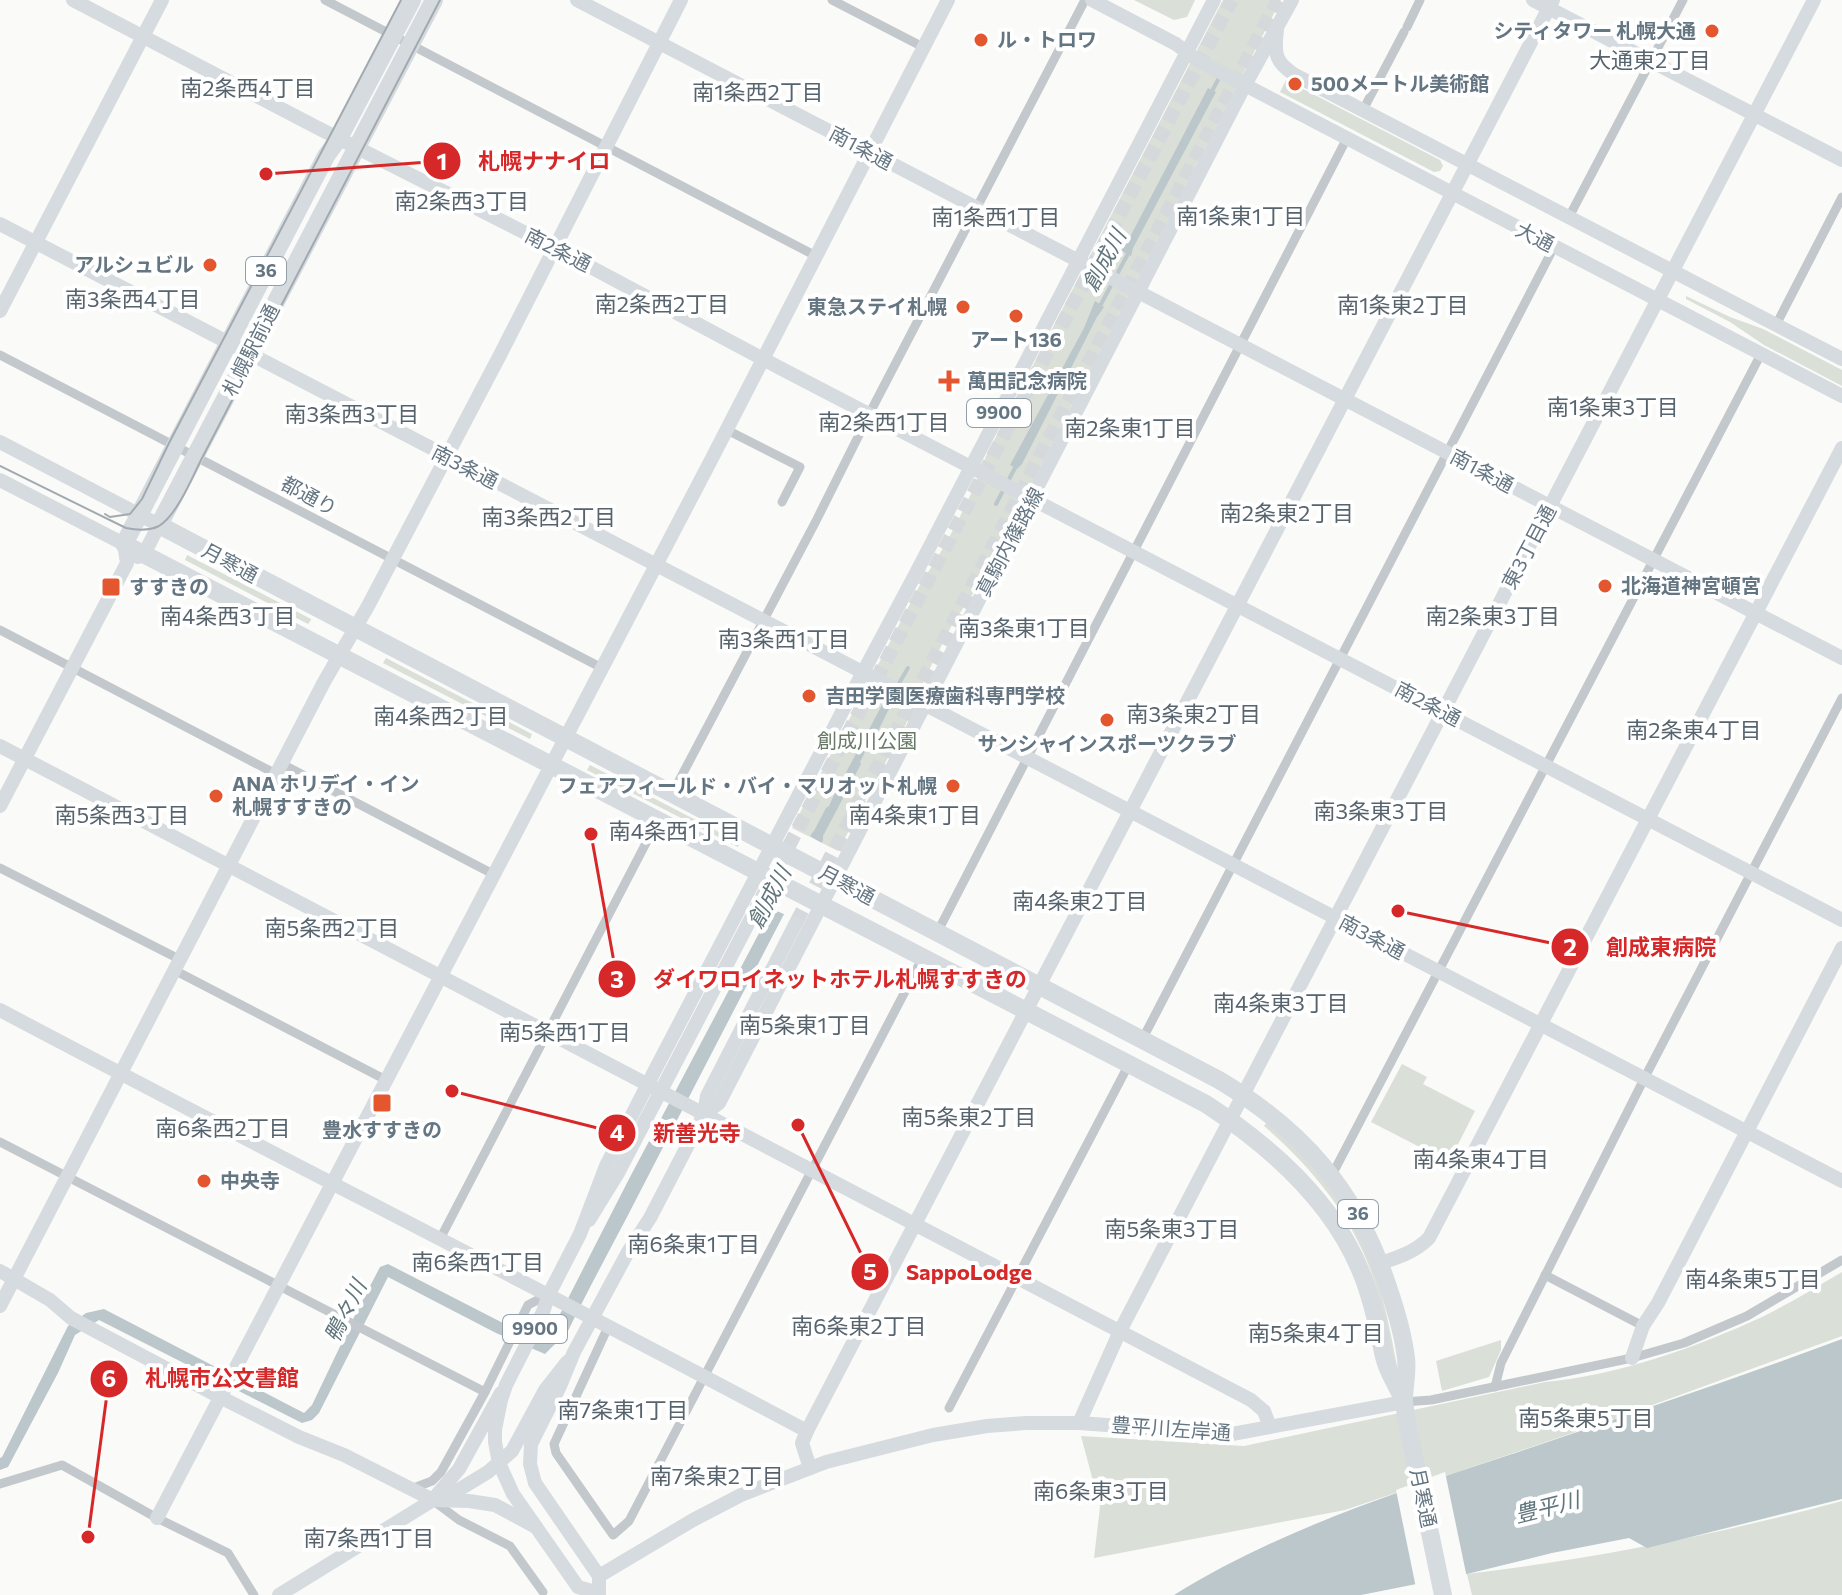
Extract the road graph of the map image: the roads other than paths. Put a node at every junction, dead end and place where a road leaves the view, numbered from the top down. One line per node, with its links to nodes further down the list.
1 (73, 0): 20 (street, 南2条通)
2 (162, 0): 20 (street)
3 (325, 0): 21 (street)
4 (412, 0): 21 (highway, 札幌駅前通 / 36)
5 (434, 0): 23 (highway, 札幌駅前通 / 36)
6 (577, 0): 22 (street, 南1条通)
7 (681, 0): 22 (street)
8 (832, 0): 24 (street)
9 (948, 0): 24 (street)
10 (1085, 0): 39 (street)
11 (1092, 0): 25 (street)
12 (1214, 0): 25 (street, 9900)
13 (1292, 0): 19 (street, 真駒内篠路線 / 9900)
14 (1420, 0): 28 (street)
15 (1533, 0): 18 (street)
16 (1683, 0): 26 (street)
17 (1814, 0): 29 (street, 東3丁目通)
18 (1551, 4): 26 (street); 36 (street)
19 (1277, 30): 27 (street, 真駒内篠路線 / 9900); 28 (street, 大通)
20 (143, 36): 30 (street, 南2条通); 42 (street)
21 (393, 36): 23 (street); 30 (highway, 札幌駅前通 / 36)
22 (660, 43): 33 (street); 34 (street, 南1条通)
23 (410, 45): 32 (highway, 札幌駅前通 / 36); 33 (street)
24 (923, 47): 34 (street)
25 (1187, 52): 27 (street, 大通); 46 (street, 9900)
26 (1651, 61): 29 (street); 40 (street)
27 (1245, 85): 31 (street, 大通); 48 (street, 真駒内篠路線 / 9900)
28 (1363, 110): 36 (street, 大通)
29 (1754, 114): 35 (street); 47 (street, 東3丁目通)
30 (339, 138): 32 (street, 南2条通); 52 (highway, 札幌駅前通 / 36)
31 (1347, 138): 37 (street, 大通); 53 (street)
32 (357, 147): 44 (street, 南2条通); 54 (highway, 札幌駅前通 / 36)
33 (608, 147): 44 (street); 45 (street)
34 (869, 152): 39 (street, 南1条通); 45 (street)
35 (1842, 160)
36 (1466, 165): 37 (street); 40 (street, 大通)
37 (1451, 194): 43 (street, 大通); 60 (street)
38 (1842, 197): 51 (street)
39 (976, 209): 46 (street, 南1条通); 61 (street)
40 (1569, 217): 47 (street, 大通)
41 (0, 224): 42 (street, 南3条通)
42 (36, 243): 50 (street); 52 (street, 南3条通)
43 (1554, 247): 49 (street, 大通); 66 (street)
44 (555, 248): 57 (street, 南2条通); 68 (street)
45 (816, 256): 57 (street)
46 (1079, 261): 48 (street, 南1条通); 69 (street, 9900)
47 (1672, 272): 49 (street, 東3丁目通); 51 (street, 大通)
48 (1139, 292): 53 (street, 南1条通); 71 (street, 真駒内篠路線 / 9900)
49 (1657, 301): 55 (street, 大通); 73 (street, 東3丁目通)
50 (0, 311)
51 (1776, 325): 58 (street, 大通)
52 (229, 342): 54 (street, 南3条通); 64 (highway, 札幌駅前通 / 36)
53 (1242, 346): 60 (street, 南1条通); 77 (street)
54 (250, 353): 67 (highway, 札幌駅前通 / 36); 68 (street, 南3条通)
55 (1761, 354): 59 (street, 大通); 80 (street)
56 (0, 355): 64 (street, 都通り)
57 (763, 359): 61 (street, 南2条通); 62 (street)
58 (1842, 359)
59 (1842, 396)
60 (1344, 399): 66 (street, 南1条通); 83 (street)
61 (870, 415): 69 (street, 南2条通); 85 (street)
62 (727, 430): 72 (street); 82 (street)
63 (0, 442): 74 (street, 月寒通)
64 (175, 446): 67 (street, 都通り); 74 (highway, 札幌駅前通 / 36)
65 (1842, 448): 84 (street)
66 (1447, 453): 73 (street, 南1条通); 90 (street)
67 (196, 456): 75 (highway, 札幌駅前通 / 36); 79 (street, 都通り)
68 (447, 457): 79 (street); 82 (street, 南3条通)
69 (972, 467): 71 (street, 南2条通); 93 (street, 9900)
70 (0, 480): 76 (street, 月寒通)
71 (1032, 499): 77 (street, 南2条通); 95 (street, 真駒内篠路線 / 9900)
72 (782, 502)
73 (1550, 506): 80 (street, 南1条通); 96 (street, 東3丁目通)
74 (139, 514): 75 (street, 月寒通); 76 (highway, 札幌駅前通 / 36)
75 (159, 525): 78 (street, 札幌駅前通); 86 (highway, 月寒通 / 36)
76 (124, 544): 78 (highway, 月寒通 / 36); 81 (street)
77 (1134, 552): 83 (street, 南2条通); 99 (street)
78 (144, 554): 81 (street); 88 (highway, 月寒通 / 36)
79 (392, 560): 86 (street); 92 (street, 都通り)
80 (1653, 560): 84 (street, 南1条通); 102 (street)
81 (127, 563): 91 (street)
82 (656, 565): 85 (street, 南3条通); 92 (street)
83 (1237, 605): 90 (street, 南2条通); 106 (street)
84 (1755, 613): 89 (street, 南1条通); 107 (street)
85 (763, 620): 93 (street, 南3条通); 104 (street)
86 (355, 628): 88 (street); 97 (highway, 月寒通 / 36)
87 (0, 630): 91 (street)
88 (340, 655): 101 (highway, 月寒通 / 36); 103 (street)
89 (1842, 658)
90 (1341, 659): 96 (street, 南2条通); 110 (street)
91 (72, 668): 100 (street); 103 (street)
92 (602, 668): 97 (street)
93 (863, 672): 95 (street, 南3条通); 109 (street, 9900)
94 (1842, 698): 114 (street)
95 (925, 705): 99 (street, 南3条通); 116 (street, 真駒内篠路線 / 9900)
96 (1442, 712): 102 (street, 南2条通); 119 (street, 東3丁目通)
97 (566, 738): 101 (street); 104 (highway, 月寒通 / 36)
98 (0, 746): 100 (street)
99 (1027, 758): 106 (street, 南3条通); 122 (street)
100 (24, 759): 105 (street); 111 (street)
101 (551, 764): 108 (highway, 月寒通 / 36); 115 (street)
102 (1546, 766): 107 (street, 南2条通); 126 (street)
103 (279, 769): 111 (street); 115 (street)
104 (672, 794): 109 (highway, 月寒通 / 36)
105 (0, 806)
106 (1129, 811): 110 (street, 南3条通); 128 (street)
107 (1648, 819): 114 (street, 南2条通); 131 (street)
108 (659, 820): 113 (highway, 月寒通 / 36); 132 (street)
109 (772, 846): 113 (street, 9900); 116 (highway, 月寒通 / 36)
110 (1233, 865): 119 (street, 南3条通); 133 (street)
111 (229, 866): 125 (street); 127 (street)
112 (0, 868): 125 (street)
113 (758, 872): 118 (highway, 月寒通 / 36); 138 (street, 9900)
114 (1751, 873): 120 (street, 南2条通); 136 (street)
115 (493, 874): 127 (street)
116 (835, 879): 118 (street, 真駒内篠路線 / 9900); 122 (highway, 月寒通 / 36)
117 (759, 903): 138 (street)
118 (822, 905): 124 (highway, 月寒通 / 36); 140 (street, 真駒内篠路線 / 9900)
119 (1336, 918): 126 (street, 南3条通); 139 (street, 東3丁目通)
120 (1842, 920)
121 (796, 923): 140 (street)
122 (937, 933): 128 (highway, 月寒通 / 36)
123 (1842, 948): 142 (street)
124 (923, 957): 130 (highway, 月寒通 / 36); 144 (street)
125 (176, 964): 135 (street); 137 (street)
126 (1438, 972): 131 (street, 南3条通); 145 (street)
127 (440, 976): 132 (street); 137 (street)
128 (1039, 986): 130 (street); 133 (highway, 月寒通 / 36)
129 (0, 1010): 135 (street)
130 (1026, 1011): 134 (highway, 月寒通 / 36); 149 (street)
131 (1541, 1025): 136 (street, 南3条通); 152 (street)
132 (547, 1033): 138 (street); 150 (street)
133 (1142, 1040): 139 (highway, 月寒通 / 36)
134 (1129, 1064): 141 (highway, 月寒通 / 36); 155 (street)
135 (121, 1073): 146 (street); 148 (street)
136 (1644, 1079): 142 (street, 南3条通); 154 (street)
137 (386, 1080): 148 (street)
138 (661, 1092): 140 (street); 158 (street, 9900)
139 (1243, 1094): 141 (street, 東3丁目通); 145 (highway, 月寒通 / 36)
140 (704, 1114): 144 (street); 160 (street, 真駒内篠路線 / 9900)
141 (1230, 1119): 163 (street, 東3丁目通); 172 (highway, 月寒通 / 36)
142 (1747, 1132): 147 (street, 南3条通); 161 (street)
143 (0, 1142): 146 (street)
144 (812, 1171): 149 (street); 166 (street)
145 (1332, 1175): 152 (highway, 月寒通 / 36)
146 (67, 1177): 156 (street); 157 (street)
147 (1842, 1181)
148 (332, 1183): 150 (street); 157 (street)
149 (915, 1224): 155 (street); 175 (street)
150 (440, 1239): 158 (street)
151 (1842, 1260): 165 (street, 豊平川左岸通)
152 (1381, 1263): 172 (highway, 月寒通 / 36)
153 (0, 1271): 156 (street)
154 (1545, 1275): 161 (street); 169 (street)
155 (1017, 1278): 163 (street); 171 (street)
156 (14, 1279): 159 (street); 168 (street)
157 (278, 1286): 168 (street); 170 (street)
158 (549, 1294): 160 (street); 167 (street, 9900); 170 (street)
159 (0, 1306)
160 (586, 1315): 162 (street); 164 (street, 真駒内篠路線 / 9900)
161 (1643, 1326): 165 (street)
162 (608, 1327): 166 (street); 166 (street)
163 (1120, 1331): 173 (street, 東3丁目通); 174 (street)
164 (574, 1352): 176 (street); 184 (street, 真駒内篠路線 / 9900)
165 (1632, 1358): 169 (street, 豊平川左岸通)
166 (704, 1377): 175 (street)
167 (506, 1385): 176 (street, 9900); 180 (street)
168 (226, 1387): 179 (street); 181 (street)
169 (1495, 1387): 172 (street, 豊平川左岸通)
170 (485, 1392): 179 (street)
171 (949, 1408)
172 (1405, 1410): 174 (street, 豊平川左岸通); 190 (highway, 月寒通 / 36)
173 (1079, 1423): 174 (street, 豊平川左岸通); 177 (street, 豊平川左岸通)
174 (1270, 1427)
175 (807, 1431): 177 (street)
176 (499, 1463): 180 (street); 182 (street, 9900)
177 (810, 1468): 184 (street, 豊平川左岸通)
178 (0, 1484): 181 (street)
179 (411, 1489): 180 (street)
180 (433, 1500): 182 (street); 185 (street); 188 (street)
181 (157, 1518): 187 (street)
182 (536, 1527): 183 (street, 9900)
183 (566, 1570): 186 (street, 9900); 189 (street)
184 (599, 1576): 186 (street, 9900)
185 (543, 1592)
186 (600, 1594)
187 (254, 1595)
188 (279, 1595)
189 (567, 1595)
190 (1443, 1595)

